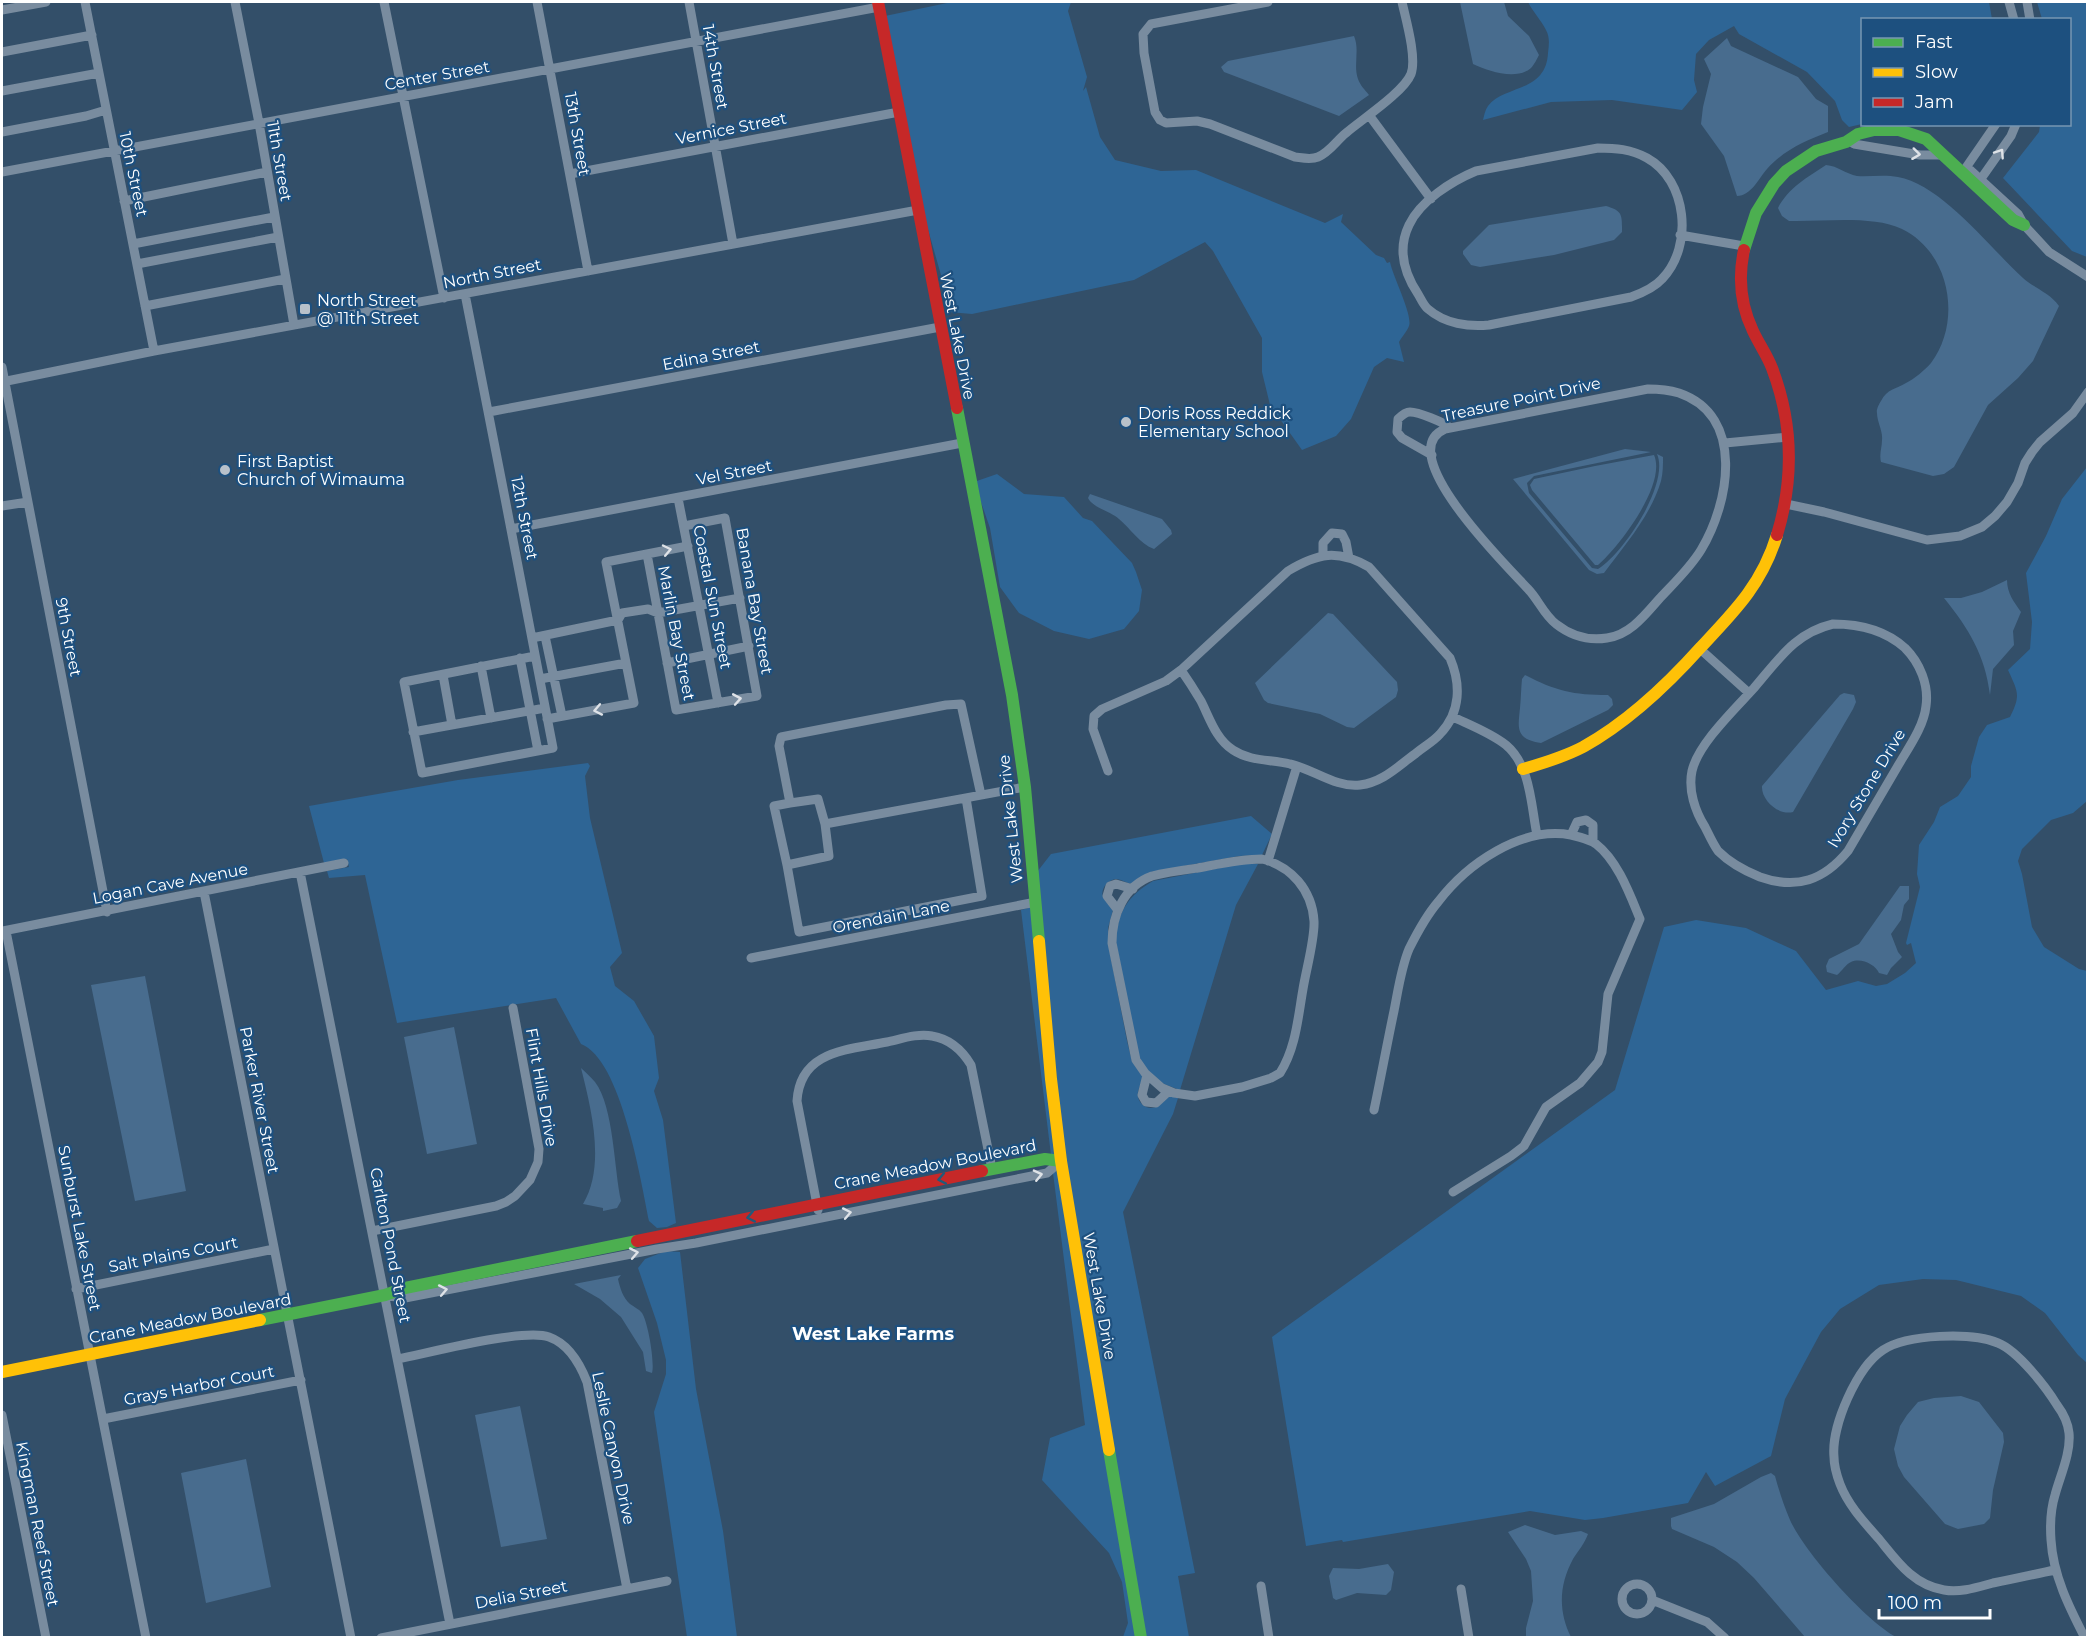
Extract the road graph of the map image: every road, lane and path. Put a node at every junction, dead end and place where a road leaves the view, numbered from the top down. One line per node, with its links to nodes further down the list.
1 (46, 2): 12 (street)
2 (86, 2): 15 (street, 10th Street)
3 (235, 2): 25 (street, 11th Street)
4 (384, 2): 21 (street)
5 (537, 2): 18 (street, 13th Street)
6 (689, 2): 16 (street, 14th Street)
7 (1268, 2): 24 (street)
8 (1402, 2): 24 (street)
9 (2009, 2): 13 (street)
10 (2027, 2): 14 (street)
11 (878, 4): 16 (street, Center Street); 23 (street, West Lake Drive)
12 (2, 10)
13 (2013, 18)
14 (2030, 18)
15 (92, 35): 17 (street); 19 (street, 10th Street)
16 (696, 42): 18 (street, Center Street); 31 (street, 14th Street)
17 (2, 52)
18 (551, 69): 21 (street, Center Street); 38 (street, 13th Street)
19 (99, 73): 20 (street); 22 (street, 10th Street)
20 (2, 91)
21 (403, 96): 25 (street, Center Street); 55 (street)
22 (106, 110): 29 (street); 33 (street, 10th Street)
23 (899, 112): 31 (street, Vernice Street); 42 (street, West Lake Drive)
24 (1369, 115): 40 (street)
25 (259, 123): 33 (street, Center Street); 37 (street, 11th Street)
26 (1995, 126): 35 (street)
27 (2015, 126): 39 (street, one-way to 27)
28 (1894, 130): 30 (street); 32 (street); 34 (street)
29 (2, 132)
30 (1849, 141): 32 (street); 49 (street)
31 (715, 146): 38 (street, Vernice Street); 48 (street, 14th Street)
32 (1890, 150): 34 (street, one-way to 34)
33 (114, 152): 36 (street, Center Street); 41 (street, 10th Street)
34 (1942, 155): 35 (street)
35 (1966, 169): 39 (street)
36 (2, 172)
37 (267, 172): 41 (street); 43 (street, 11th Street)
38 (570, 174): 51 (street, 13th Street)
39 (1979, 182): 44 (street)
40 (1431, 199): 45 (street); 45 (street)
41 (124, 201): 47 (street, 10th Street)
42 (918, 210): 48 (street, North Street); 58 (street, West Lake Drive)
43 (274, 217): 46 (street, 11th Street); 47 (street)
44 (2024, 225): 52 (street)
45 (1680, 235): 49 (street)
46 (278, 237): 50 (street); 53 (street, 11th Street)
47 (133, 244): 50 (street, 10th Street)
48 (734, 244): 51 (street, North Street)
49 (1744, 246): 65 (street)
50 (137, 264): 56 (street, 10th Street)
51 (588, 271): 54 (street, North Street)
52 (2088, 277)
53 (285, 279): 56 (street); 57 (street, 11th Street)
54 (465, 294): 55 (street, North Street); 63 (street, 12th Street)
55 (444, 298): 57 (street, North Street)
56 (145, 306): 59 (street, 10th Street)
57 (294, 325): 59 (street, North Street)
58 (940, 327): 63 (street, Edina Street); 67 (street, West Lake Drive)
59 (154, 351): 61 (street, North Street)
60 (2, 367): 61 (street, 9th Street)
61 (3, 381): 70 (street, 9th Street)
62 (2088, 392): 71 (street)
63 (489, 412): 74 (street, 12th Street)
64 (1450, 428): 66 (street, Treasure Point Drive); 68 (street, Treasure Point Drive); 68 (street)
65 (1788, 437): 66 (street); 71 (street)
66 (1725, 443): 68 (street, Treasure Point Drive)
67 (962, 444): 69 (street, Vel Street); 111 (street, West Lake Drive)
68 (1432, 455)
69 (678, 498): 73 (street, Coastal Sun Street); 74 (street, Vel Street)
70 (28, 502): 72 (street); 127 (street, 9th Street)
71 (1786, 504): 86 (street)
72 (2, 506)
73 (684, 526): 75 (street, Coastal Sun Street); 79 (street, Banana Bay Street)
74 (511, 529): 84 (street, 12th Street)
75 (687, 546): 76 (street, one-way to 75); 80 (street, Coastal Sun Street)
76 (647, 554): 81 (street, Marlin Bay Street); 82 (street)
77 (1323, 555): 78 (street); 78 (street); 93 (street)
78 (1348, 558): 102 (street)
79 (740, 598): 80 (street); 85 (street, Banana Bay Street)
80 (699, 605): 81 (street); 87 (street, Coastal Sun Street)
81 (658, 613): 82 (street); 91 (street, Marlin Bay Street)
82 (618, 620): 83 (street); 90 (street)
83 (545, 636): 84 (street); 95 (street)
84 (532, 638): 88 (street, 12th Street)
85 (749, 646): 87 (street); 98 (street, Banana Bay Street, one-way to 85)
86 (1700, 649): 97 (street); 109 (street)
87 (709, 655): 91 (street); 98 (street, Coastal Sun Street)
88 (535, 656): 89 (street); 96 (street, 12th Street)
89 (520, 658): 92 (street); 100 (street)
90 (626, 663): 95 (street); 101 (street, one-way to 101)
91 (667, 663): 98 (street, Marlin Bay Street)
92 (481, 666): 94 (street); 103 (street)
93 (1181, 670): 108 (street); 110 (street)
94 (443, 675): 105 (street); 106 (street)
95 (554, 676): 96 (street); 101 (street)
96 (540, 679): 99 (street, 12th Street)
97 (1749, 693): 97 (street, Ivory Stone Drive)
98 (718, 703)
99 (545, 708): 100 (street); 104 (street, 12th Street)
100 (530, 711): 103 (street); 107 (street)
101 (562, 716): 104 (street)
102 (1453, 717): 108 (street); 109 (street)
103 (491, 718): 105 (street)
104 (547, 719): 107 (street, 12th Street)
105 (452, 725): 106 (street)
106 (413, 732): 107 (street)
107 (538, 751)
108 (1297, 766): 119 (street)
109 (1523, 769): 116 (street)
110 (1108, 771)
111 (1025, 786): 112 (street); 125 (street, West Lake Drive)
112 (981, 795): 113 (street); 114 (street)
113 (966, 798): 115 (street); 121 (street)
114 (790, 803): 115 (street); 121 (street)
115 (825, 824): 121 (street)
116 (1537, 835): 117 (street); 133 (street)
117 (1571, 835): 118 (street); 118 (street)
118 (1593, 842): 136 (street)
119 (1268, 861): 123 (street); 132 (street)
120 (345, 863): 122 (street, Logan Cave Avenue)
121 (787, 866)
122 (300, 872): 124 (street, Logan Cave Avenue); 139 (street, Carlton Pond Street)
123 (1133, 889): 126 (street); 126 (street)
124 (204, 892): 127 (street, Logan Cave Avenue); 140 (street, Parker River Street)
125 (1036, 902): 129 (street, Orendain Lane); 134 (street, West Lake Drive)
126 (1117, 909): 131 (street)
127 (106, 912): 128 (street, Logan Cave Avenue)
128 (4, 931): 141 (street, Sunburst Lake Street)
129 (751, 958)
130 (513, 1008): 139 (street, Flint Hills Drive)
131 (1147, 1076): 132 (street); 132 (street)
132 (1169, 1091)
133 (1374, 1110)
134 (1061, 1161): 135 (street, Crane Meadow Boulevard); 138 (street, Crane Meadow Boulevard, one-way to 134); 161 (street, West Lake Drive)
135 (992, 1169): 137 (street, Crane Meadow Boulevard, one-way to 137); 137 (street)
136 (1453, 1192)
137 (817, 1204): 138 (street); 142 (street, Crane Meadow Boulevard, one-way to 142)
138 (819, 1218): 142 (street, Crane Meadow Boulevard, one-way to 138)
139 (372, 1231): 142 (street, Carlton Pond Street)
140 (274, 1249): 141 (street, Salt Plains Court); 143 (street, Parker River Street)
141 (76, 1289): 144 (street, Sunburst Lake Street)
142 (385, 1295): 143 (street, Crane Meadow Boulevard); 145 (street, Carlton Pond Street)
143 (288, 1315): 144 (street, Crane Meadow Boulevard); 147 (street, Parker River Street)
144 (90, 1355): 146 (street, Crane Meadow Boulevard); 149 (street, Sunburst Lake Street)
145 (398, 1359): 153 (street, Leslie Canyon Drive); 156 (street, Carlton Pond Street)
146 (2, 1372)
147 (301, 1380): 149 (street, Grays Harbor Court); 159 (street, Parker River Street)
148 (2, 1415): 157 (street, Kingman Reef Street)
149 (103, 1419): 158 (street, Sunburst Lake Street)
150 (2055, 1570): 150 (street); 165 (street)
151 (667, 1581): 153 (street, Delia Street)
152 (1261, 1586): 162 (street)
153 (627, 1589): 156 (street, Delia Street)
154 (1461, 1589): 163 (street)
155 (1652, 1600): 164 (street)
156 (450, 1624): 160 (street, Delia Street)
157 (46, 1638)
158 (146, 1638)
159 (351, 1638)
160 (381, 1638)
161 (1141, 1638)
162 (1269, 1638)
163 (1469, 1638)
164 (1725, 1638)
165 (2085, 1638)

